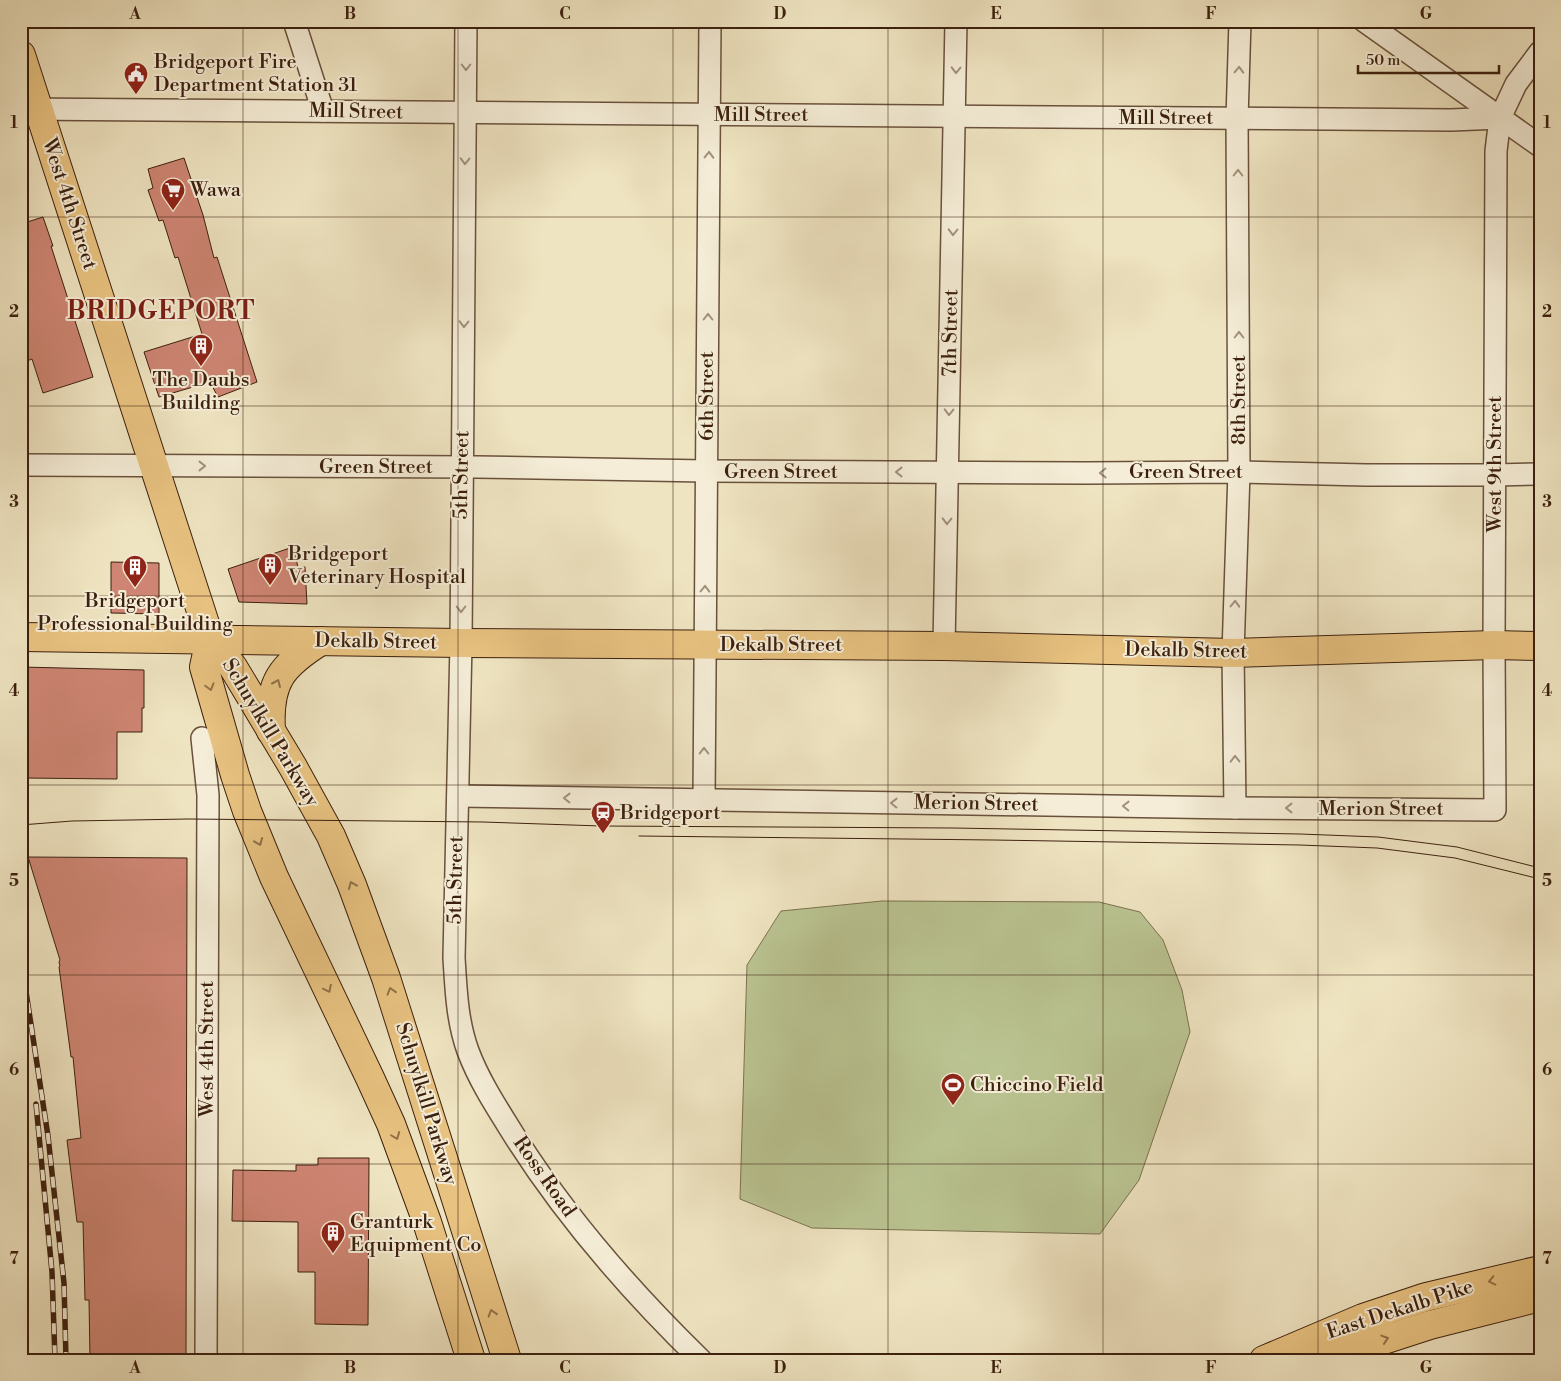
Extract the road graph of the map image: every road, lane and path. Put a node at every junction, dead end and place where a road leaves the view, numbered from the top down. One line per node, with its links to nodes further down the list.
1 (294, 21): 10 (street)
2 (466, 21): 11 (street, 5th Street, one-way to 11)
3 (710, 21): 12 (street, 6th Street)
4 (956, 21): 13 (street, 7th Street, one-way to 13)
5 (1240, 21): 15 (street, 8th Street, one-way to 5)
6 (1364, 21): 14 (street)
7 (1540, 52): 14 (street, West 9th Street)
8 (21, 55): 9 (main road, West 4th Street)
9 (30, 109): 10 (street, Mill Street); 18 (main road, West 4th Street)
10 (323, 111): 11 (street, Mill Street)
11 (466, 113): 12 (street, Mill Street); 19 (street, 5th Street, one-way to 19)
12 (710, 114): 13 (street, Mill Street); 20 (street, 6th Street, one-way to 12)
13 (955, 116): 15 (street, Mill Street); 21 (street, 7th Street, one-way to 21)
14 (1500, 118): 15 (street, Mill Street); 16 (street); 24 (street, West 9th Street)
15 (1237, 119): 22 (street, 8th Street, one-way to 15)
16 (1540, 146)
17 (21, 465): 18 (street, Green Street)
18 (154, 466): 19 (street, Green Street, one-way to 19); 26 (main road, West 4th Street)
19 (462, 467): 20 (street, Green Street); 28 (street, 5th Street, one-way to 28)
20 (706, 471): 21 (street, Green Street, one-way to 20); 29 (street, 6th Street, one-way to 20)
21 (948, 472): 22 (street, Green Street, one-way to 21); 31 (street, 7th Street, one-way to 31)
22 (1239, 472): 24 (street, Green Street); 33 (street, 8th Street, one-way to 22)
23 (1540, 474): 24 (street, Green Street)
24 (1495, 475): 30 (street, West 9th Street)
25 (28, 637): 26 (main road, Dekalb Street)
26 (210, 639): 27 (main road, Dekalb Street); 34 (main road, Schuylkill Parkway); 44 (main road, Schuylkill Parkway, one-way to 44)
27 (321, 641): 28 (main road, Dekalb Street); 34 (main road, one-way to 27)
28 (461, 643): 29 (main road, Dekalb Street); 36 (street, 5th Street)
29 (705, 644): 31 (main road, Dekalb Street); 37 (street, 6th Street, one-way to 29)
30 (1494, 645): 32 (main road, Dekalb Street); 33 (main road, Dekalb Street); 39 (street, West 9th Street)
31 (944, 646): 33 (main road, Dekalb Street)
32 (1540, 646)
33 (1233, 653): 38 (street, 8th Street, one-way to 33)
34 (271, 731): 45 (main road, Schuylkill Parkway, one-way to 34)
35 (202, 738): 43 (street, West 4th Street)
36 (458, 796): 37 (street, Merion Street, one-way to 36); 40 (street, 5th Street)
37 (704, 800): 38 (street, Merion Street, one-way to 37)
38 (1235, 808): 39 (street, Merion Street, one-way to 38)
39 (1495, 810)
40 (454, 958): 46 (street, Ross Road)
41 (1540, 1270): 47 (main road, East Dekalb Pike, one-way to 47)
42 (1540, 1297): 48 (main road, East Dekalb Pike, one-way to 42)
43 (206, 1360)
44 (471, 1360)
45 (507, 1360)
46 (701, 1360)
47 (1264, 1360)
48 (1322, 1360)

